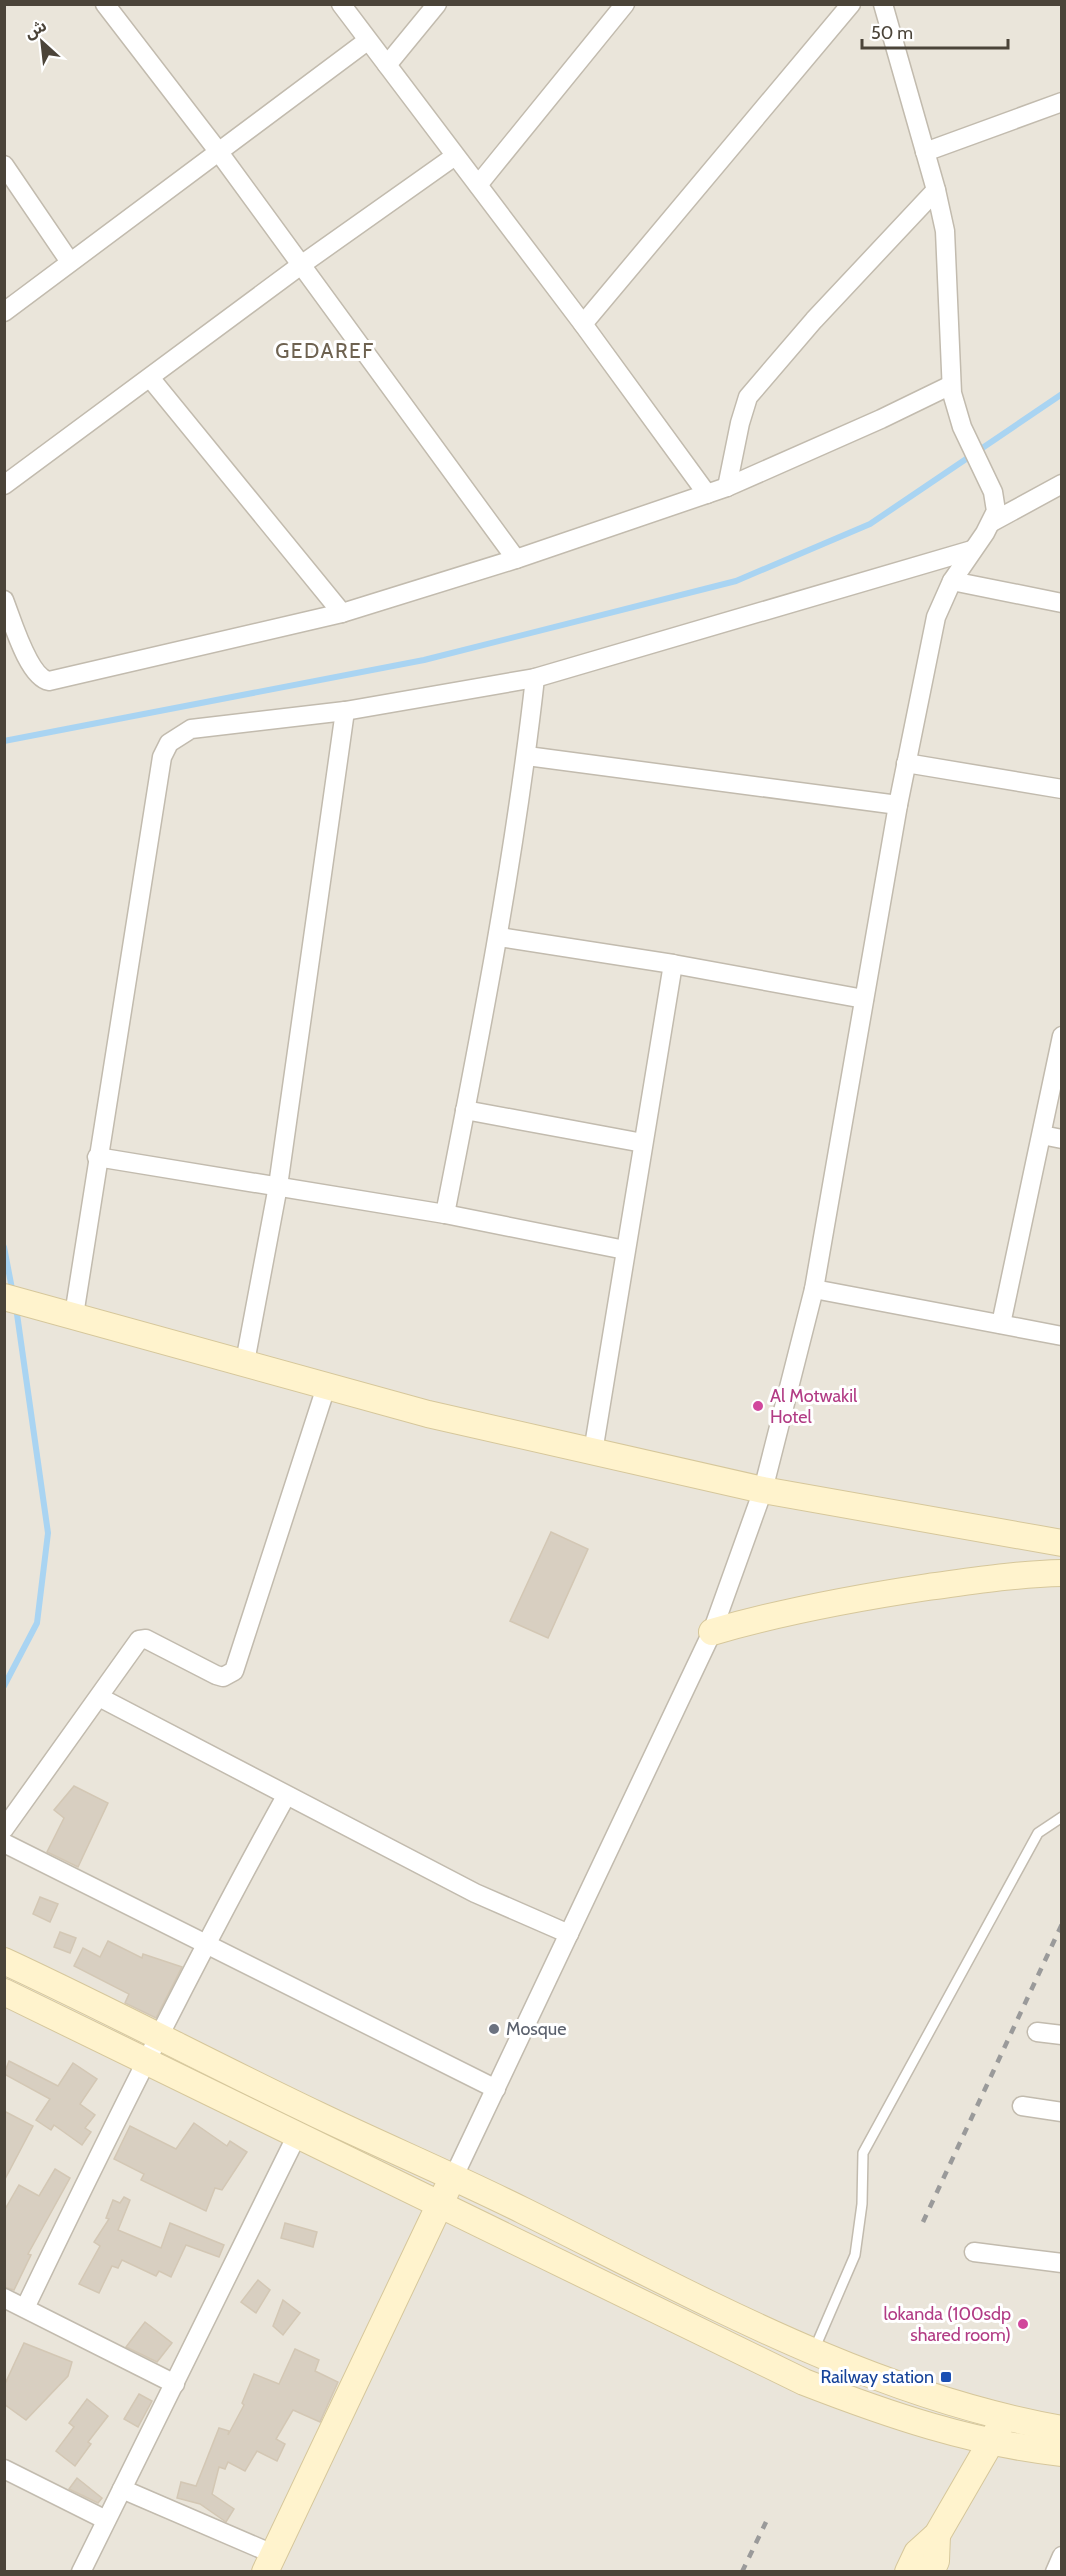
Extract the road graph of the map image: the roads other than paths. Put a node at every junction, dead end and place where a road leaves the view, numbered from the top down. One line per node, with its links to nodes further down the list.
1 (105, 4): 10 (street)
2 (341, 4): 7 (street)
3 (437, 4): 8 (street)
4 (625, 4): 14 (street)
5 (851, 4): 19 (street)
6 (883, 4): 11 (street)
7 (367, 41): 8 (street); 10 (street)
8 (387, 65): 12 (street)
9 (1062, 102): 11 (street)
10 (218, 151): 16 (street); 17 (street)
11 (925, 152): 15 (street)
12 (455, 156): 14 (street); 17 (street)
13 (4, 165): 16 (street)
14 (478, 185): 19 (street)
15 (936, 190): 21 (street); 24 (street)
16 (70, 262): 18 (street)
17 (301, 265): 20 (street); 28 (street)
18 (4, 312)
19 (583, 324): 25 (street)
20 (151, 378): 23 (street); 32 (street)
21 (951, 385): 24 (street); 26 (street)
22 (1062, 484): 26 (street)
23 (4, 485)
24 (728, 487): 25 (street)
25 (707, 494): 28 (street)
26 (992, 522): 27 (street)
27 (972, 550): 29 (street); 33 (street)
28 (516, 559): 32 (street)
29 (951, 580): 31 (street); 36 (street)
30 (4, 600): 32 (street)
31 (1062, 603)
32 (342, 614)
33 (536, 678): 34 (street); 35 (street)
34 (345, 711): 47 (street); 48 (street)
35 (527, 756): 38 (street); 39 (street)
36 (906, 764): 37 (street); 38 (street)
37 (1062, 789)
38 (898, 804): 41 (street)
39 (499, 937): 40 (street); 43 (street)
40 (673, 964): 41 (street); 46 (street)
41 (864, 999): 51 (street)
42 (1062, 1036): 44 (street)
43 (465, 1110): 46 (street); 49 (street)
44 (1042, 1135): 45 (street); 54 (street)
45 (1062, 1139)
46 (643, 1143): 50 (street)
47 (97, 1157): 48 (street); 53 (street)
48 (278, 1186): 49 (street); 56 (street)
49 (445, 1214): 50 (street)
50 (625, 1250): 58 (street)
51 (814, 1289): 54 (street); 59 (street)
52 (4, 1297): 53 (main road)
53 (66, 1313): 56 (main road)
54 (1001, 1324): 55 (street)
55 (1062, 1336)
56 (245, 1362): 57 (main road)
57 (326, 1387): 58 (main road); 63 (street)
58 (593, 1452): 59 (main road)
59 (763, 1490): 60 (main road); 62 (street)
60 (1062, 1543)
61 (1062, 1574): 62 (main road)
62 (712, 1632): 68 (street)
63 (99, 1696): 64 (street); 66 (street)
64 (286, 1796): 68 (street); 69 (street)
65 (1062, 1817): 87 (lane)
66 (4, 1828)
67 (4, 1843): 69 (street)
68 (569, 1934): 76 (street)
69 (206, 1941): 73 (street); 76 (street)
70 (4, 1961): 73 (main road)
71 (7, 2000): 75 (main road)
72 (1037, 2032): 74 (street)
73 (159, 2035): 75 (street); 80 (main road)
74 (1062, 2036)
75 (144, 2061): 79 (main road); 85 (street)
76 (496, 2089): 80 (street)
77 (1022, 2106): 78 (street)
78 (1062, 2112)
79 (298, 2133): 81 (main road); 89 (street)
80 (454, 2176): 81 (main road); 86 (main road)
81 (441, 2203): 88 (main road); 99 (main road)
82 (974, 2252): 83 (street)
83 (1062, 2263)
84 (4, 2298): 85 (street)
85 (25, 2308): 89 (street)
86 (787, 2340): 87 (main road); 88 (main road)
87 (814, 2350): 90 (main road)
88 (773, 2367): 92 (main road)
89 (175, 2384): 95 (street)
90 (1003, 2419): 91 (main road); 92 (main road)
91 (1062, 2429)
92 (992, 2443): 93 (main road); 97 (main road)
93 (1062, 2453)
94 (4, 2469): 96 (street)
95 (122, 2489): 96 (street); 99 (street)
96 (106, 2520): 100 (street)
97 (937, 2535): 101 (main road); 102 (main road)
98 (1062, 2556): 103 (street)
99 (269, 2563)
100 (81, 2571)
101 (908, 2571)
102 (931, 2571)
103 (1055, 2571)

